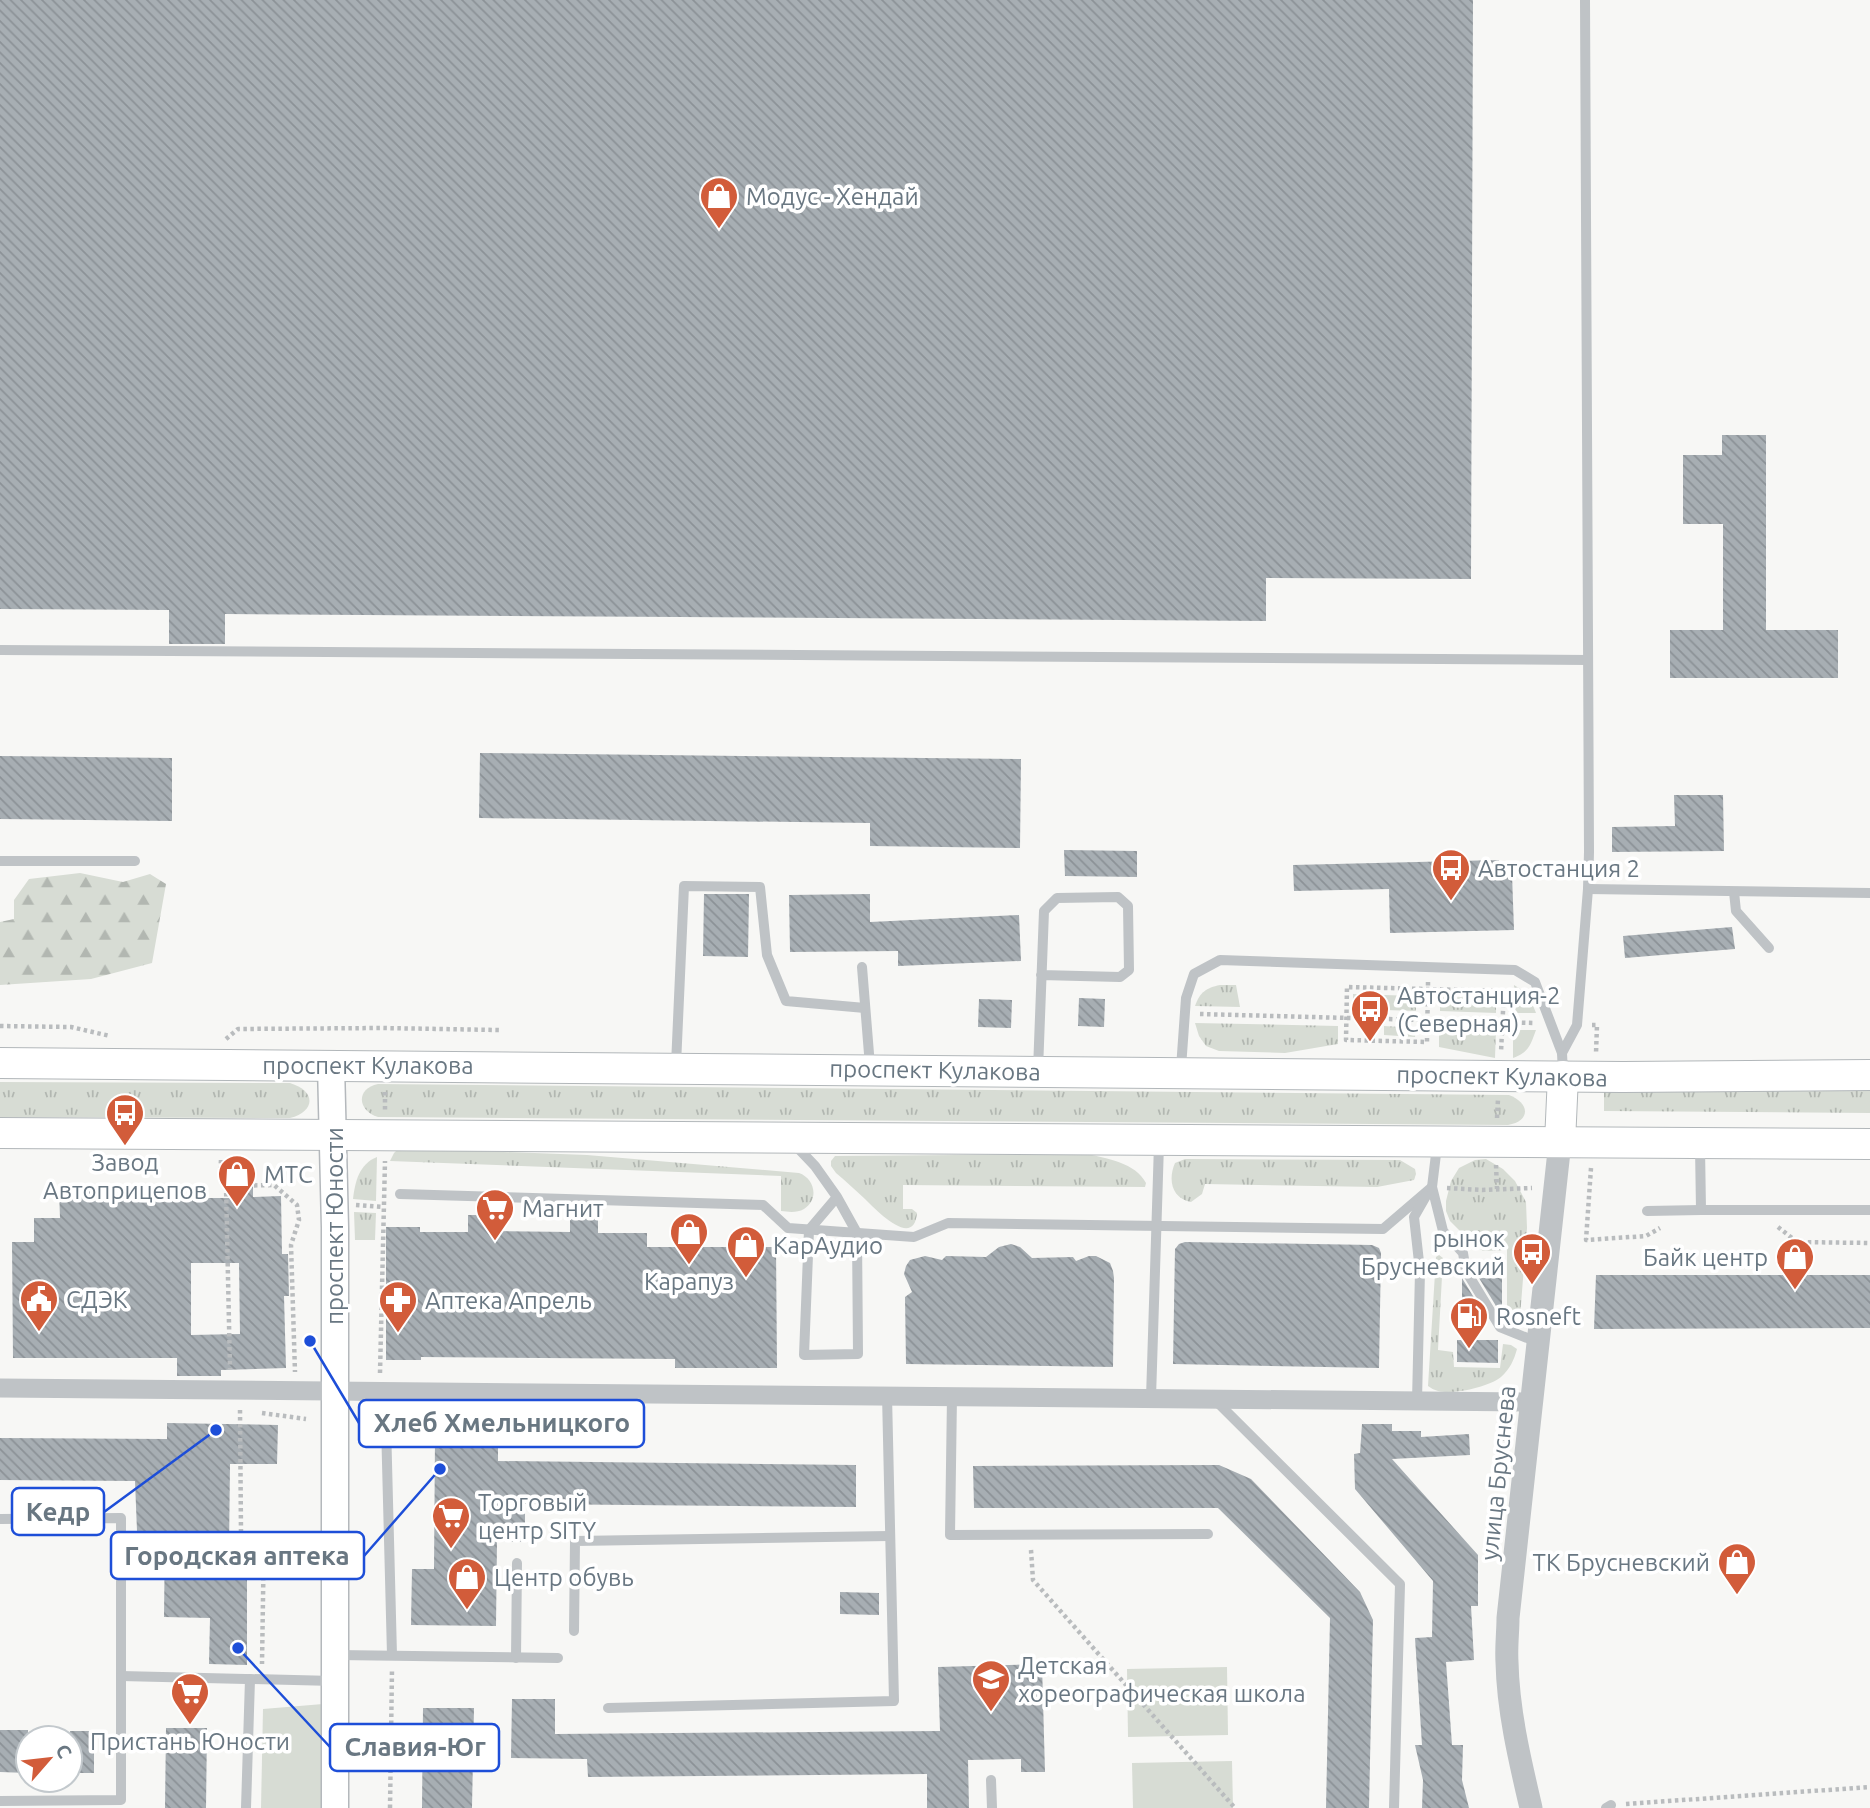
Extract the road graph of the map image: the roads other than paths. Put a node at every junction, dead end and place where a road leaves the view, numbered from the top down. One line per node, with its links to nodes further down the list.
1 (1585, 0): 3 (lane)
2 (0, 650): 3 (lane)
3 (1588, 660): 6 (lane)
4 (0, 861): 5 (lane)
5 (135, 861)
6 (1588, 890): 7 (lane); 15 (lane)
7 (1734, 892): 8 (lane); 9 (lane)
8 (1870, 893)
9 (1769, 948)
10 (862, 967): 12 (lane)
11 (1041, 975): 11 (lane); 18 (lane)
12 (865, 1008): 16 (lane); 17 (lane)
13 (0, 1063): 14 (main road, проспект Кулакова)
14 (331, 1065): 16 (main road, проспект Кулакова); 22 (main road, проспект Юности)
15 (1563, 1065): 19 (main road, проспект Кулакова); 19 (lane); 20 (main road, проспект Кулакова); 26 (main road)
16 (676, 1068): 17 (main road, проспект Кулакова)
17 (870, 1070): 18 (main road, проспект Кулакова)
18 (1037, 1071): 19 (main road, проспект Кулакова)
19 (1181, 1073)
20 (1870, 1074)
21 (0, 1133): 22 (main road)
22 (334, 1134): 23 (main road); 40 (main road, проспект Юности)
23 (787, 1137): 24 (main road); 31 (lane)
24 (1159, 1140): 25 (main road); 35 (lane)
25 (1437, 1142): 26 (main road); 29 (lane)
26 (1560, 1142): 27 (main road); 38 (street, улица Бруснева)
27 (1700, 1143): 28 (main road); 32 (lane)
28 (1870, 1144)
29 (1432, 1187): 35 (lane); 38 (lane); 46 (lane)
30 (400, 1194): 36 (lane)
31 (837, 1197): 36 (lane); 37 (lane)
32 (1701, 1210): 33 (lane); 34 (lane)
33 (1870, 1210)
34 (1647, 1211)
35 (1156, 1226): 37 (lane); 44 (lane)
36 (810, 1230): 37 (lane); 37 (lane)
37 (858, 1233)
38 (1538, 1343): 47 (street, улица Бруснева)
39 (0, 1388): 40 (street)
40 (334, 1390): 41 (street); 56 (main road, проспект Юности)
41 (379, 1390): 42 (street); 53 (lane)
42 (887, 1395): 43 (street); 50 (lane)
43 (952, 1396): 44 (street); 49 (lane)
44 (1151, 1398): 45 (street)
45 (1213, 1399): 46 (street); 65 (lane)
46 (1417, 1401): 47 (street)
47 (1531, 1402): 66 (street, улица Бруснева)
48 (0, 1520): 57 (lane)
49 (1208, 1534)
50 (889, 1536): 52 (lane); 59 (lane)
51 (517, 1563): 54 (lane)
52 (574, 1631)
53 (393, 1655): 54 (lane); 56 (lane)
54 (516, 1658): 55 (lane)
55 (558, 1658)
56 (335, 1668): 58 (lane); 63 (main road, проспект Юности)
57 (121, 1676): 58 (lane); 61 (lane)
58 (250, 1679): 62 (lane)
59 (608, 1708)
60 (991, 1780): 64 (lane)
61 (0, 1801)
62 (246, 1808)
63 (335, 1808)
64 (992, 1808)
65 (1394, 1808)
66 (1531, 1808)

